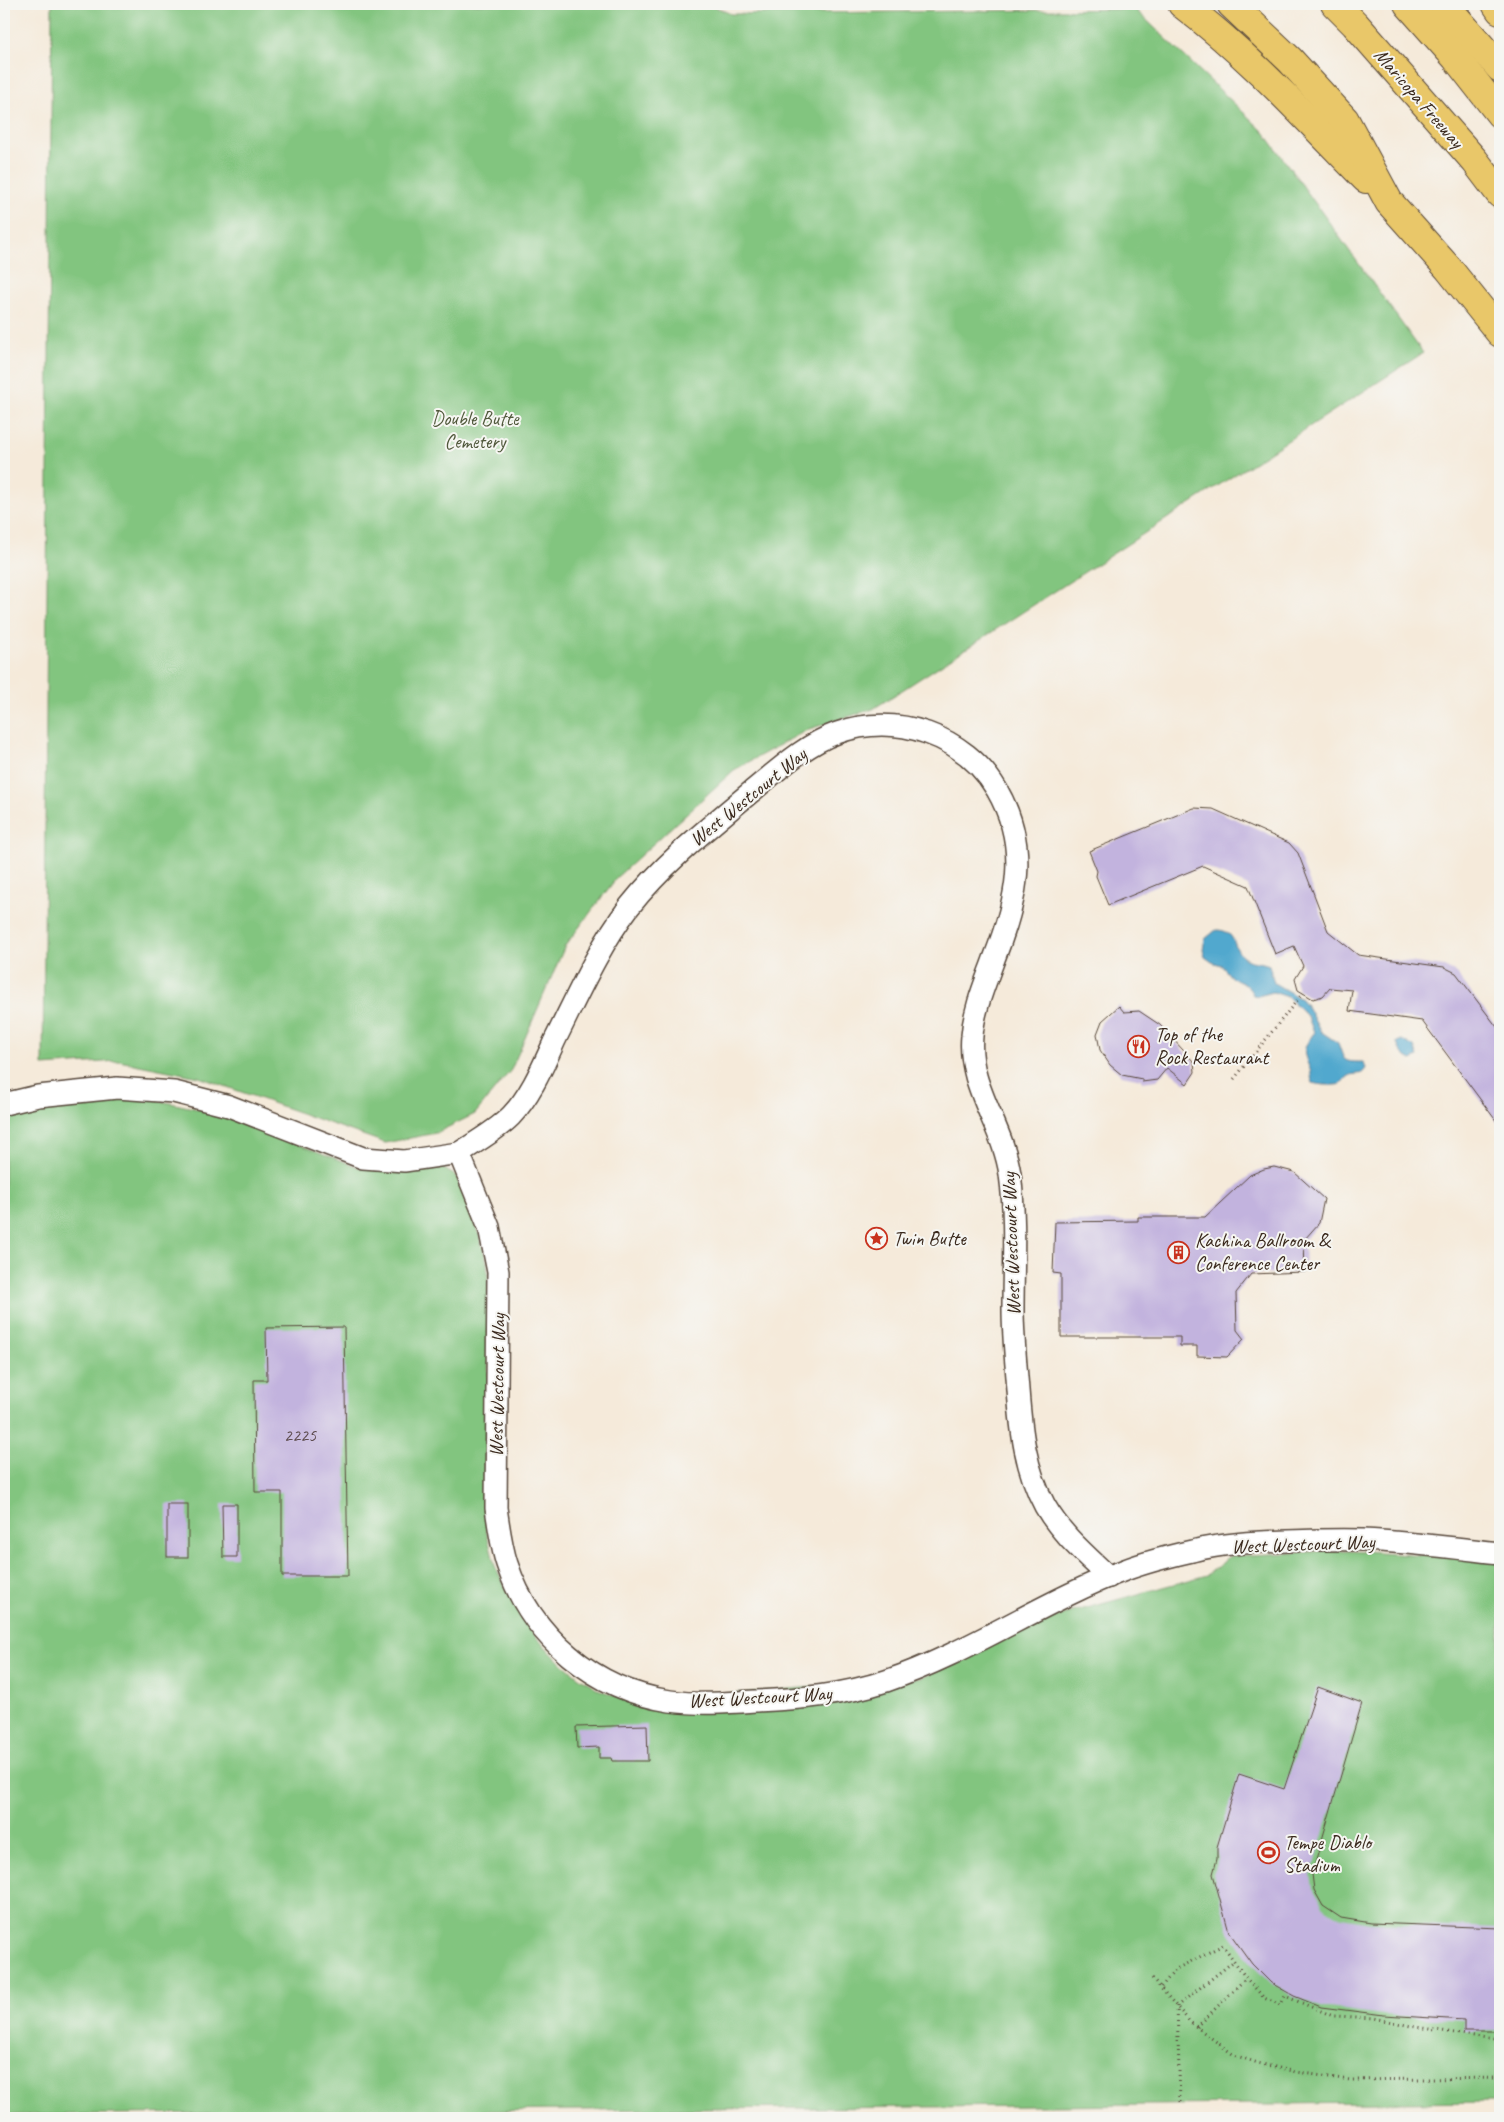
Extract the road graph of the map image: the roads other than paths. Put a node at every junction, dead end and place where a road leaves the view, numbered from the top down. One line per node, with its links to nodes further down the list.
1 (1182, 4): 11 (highway)
2 (1231, 4): 11 (highway)
3 (1335, 4): 10 (highway, Maricopa Freeway)
4 (1408, 4): 9 (highway)
5 (1444, 4): 8 (highway)
6 (1496, 4): 7 (highway)
7 (1500, 10)
8 (1500, 68)
9 (1500, 114)
10 (1500, 194)
11 (1388, 202): 12 (highway)
12 (1500, 333)
13 (4, 1104): 14 (street, West Westcourt Way)
14 (459, 1153): 16 (street, West Westcourt Way); 16 (street, West Westcourt Way)
15 (1500, 1553): 16 (street, West Westcourt Way)
16 (1109, 1577)

